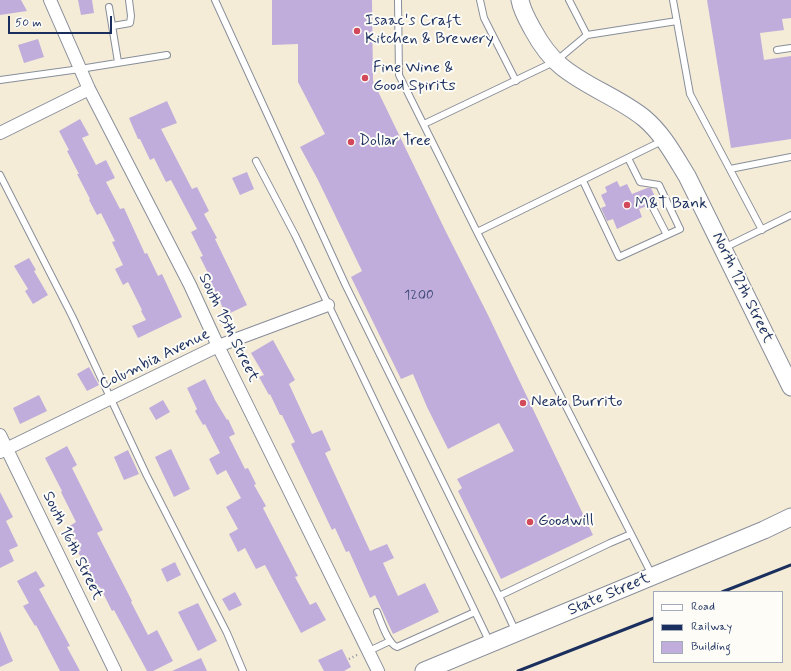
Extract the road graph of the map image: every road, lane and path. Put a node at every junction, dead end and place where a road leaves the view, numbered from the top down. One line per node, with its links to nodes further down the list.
1 (50, 0): 18 (street, South 15th Street)
2 (129, 0): 11 (lane)
3 (215, 0): 48 (lane)
4 (398, 0): 22 (lane)
5 (480, 0): 20 (lane)
6 (520, 0): 16 (main road, North 12th Street)
7 (569, 0): 12 (lane)
8 (673, 0): 10 (lane)
9 (110, 7): 11 (lane)
10 (677, 22): 12 (lane); 28 (lane)
11 (113, 26): 17 (lane)
12 (587, 35): 16 (lane)
13 (791, 48): 14 (lane)
14 (777, 50)
15 (166, 55): 17 (lane)
16 (556, 61): 20 (lane); 24 (main road, North 12th Street)
17 (118, 62): 18 (lane)
18 (80, 69): 19 (lane); 21 (street, South 15th Street)
19 (0, 80)
20 (516, 81): 22 (lane)
21 (89, 89): 23 (street); 40 (street, South 15th Street)
22 (424, 124): 36 (lane)
23 (0, 133)
24 (664, 140): 26 (lane); 38 (main road, North 12th Street)
25 (791, 156): 28 (lane)
26 (628, 158): 30 (lane); 31 (lane)
27 (256, 161): 39 (lane)
28 (730, 169): 35 (lane)
29 (0, 175): 42 (lane)
30 (583, 181): 36 (lane); 37 (lane)
31 (640, 182): 32 (lane); 37 (lane)
32 (644, 189)
33 (651, 204): 37 (lane)
34 (791, 215): 35 (lane)
35 (762, 230): 38 (lane)
36 (477, 232): 46 (lane)
37 (667, 235)
38 (723, 249): 41 (main road, North 12th Street)
39 (328, 305): 40 (street, Columbia Avenue); 50 (lane)
40 (218, 346): 42 (street, Columbia Avenue); 54 (street, South 15th Street)
41 (791, 388)
42 (110, 400): 44 (street, Columbia Avenue); 57 (lane)
43 (0, 434): 44 (street, South 16th Street)
44 (3, 450): 56 (street, South 16th Street)
45 (791, 517): 47 (main road, State Street)
46 (631, 534): 47 (lane); 48 (lane)
47 (652, 577): 51 (main road, State Street)
48 (499, 596): 51 (lane)
49 (377, 612): 52 (lane)
50 (475, 612): 52 (lane); 53 (lane)
51 (516, 633): 53 (main road, State Street)
52 (390, 641): 54 (lane)
53 (491, 644): 55 (main road, State Street)
54 (369, 650): 58 (street, South 15th Street)
55 (425, 670)
56 (115, 671)
57 (243, 671)
58 (378, 671)

